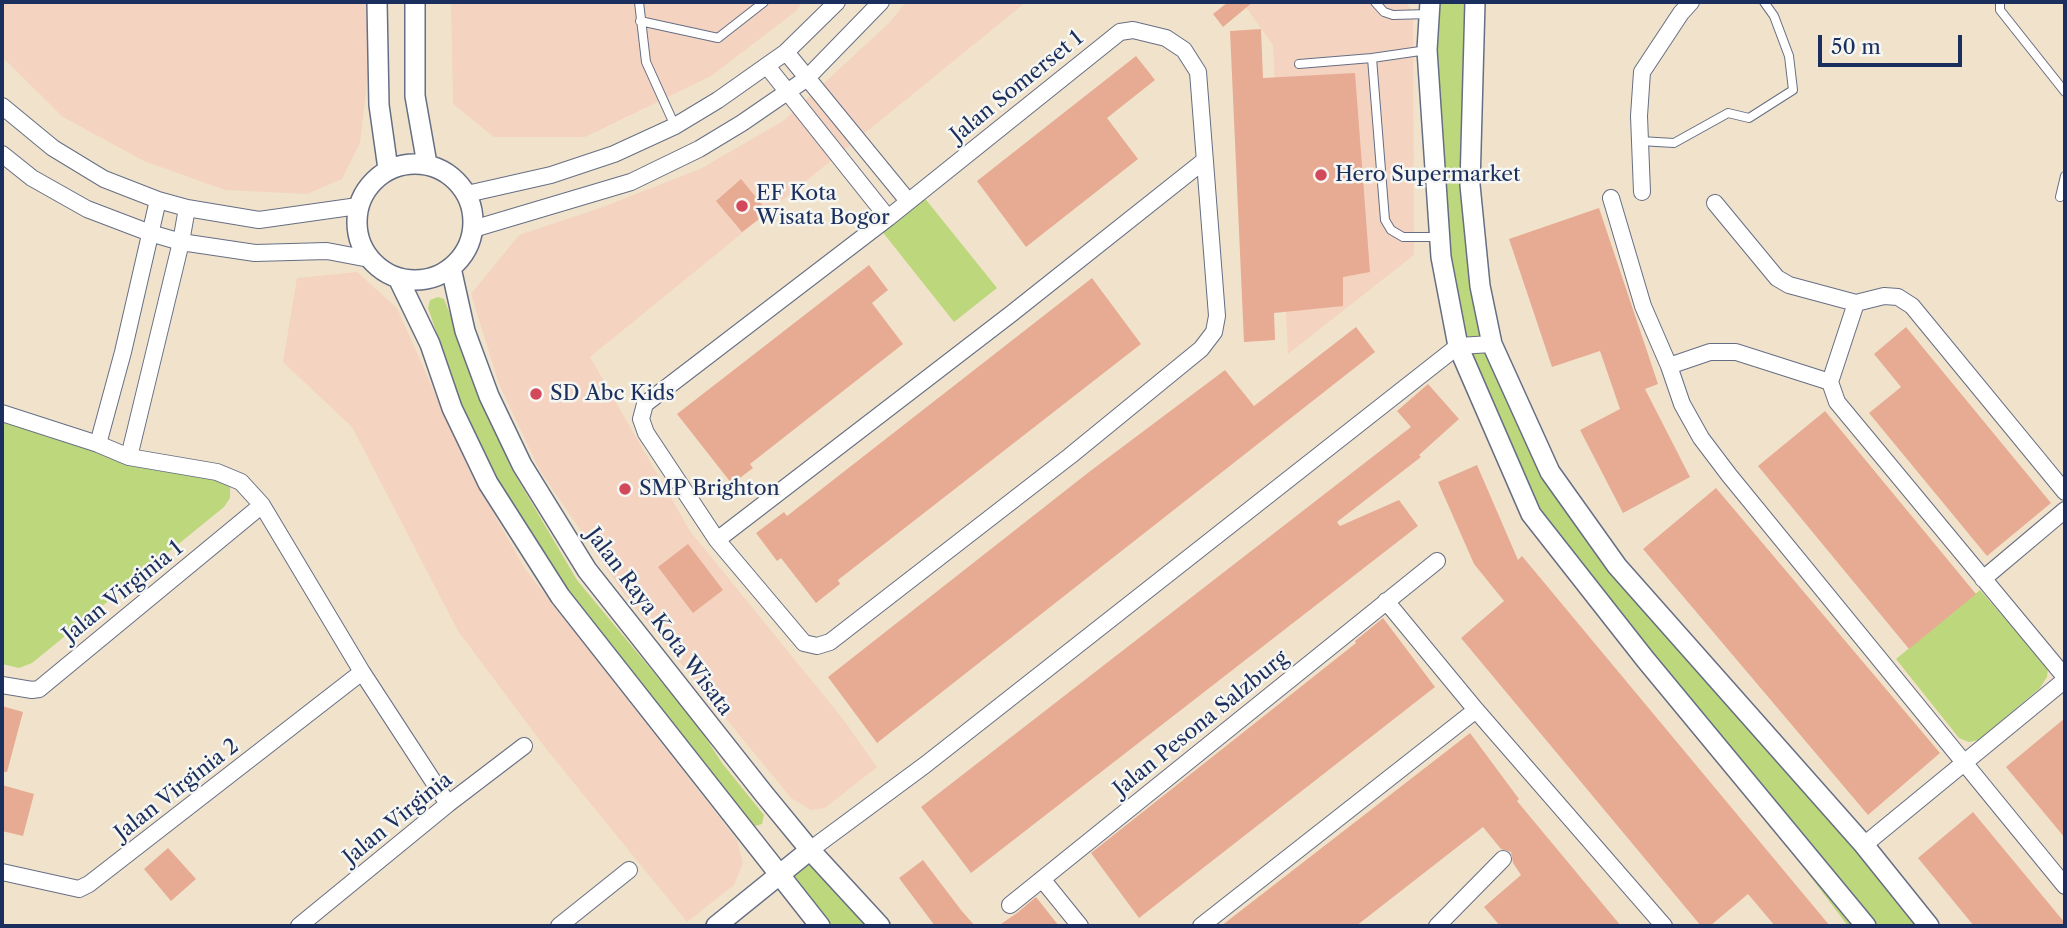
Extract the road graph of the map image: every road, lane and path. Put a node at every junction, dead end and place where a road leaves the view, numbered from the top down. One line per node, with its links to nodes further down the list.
1 (377, 2): 28 (street)
2 (415, 2): 27 (street)
3 (639, 2): 13 (lane)
4 (764, 2): 13 (lane)
5 (837, 2): 15 (street)
6 (881, 2): 19 (street)
7 (1375, 2): 12 (lane)
8 (1475, 2): 48 (street)
9 (1691, 2): 24 (street)
10 (1764, 2): 24 (lane)
11 (2000, 2): 20 (lane)
12 (1429, 8): 14 (street)
13 (640, 21): 23 (lane)
14 (1427, 50): 16 (lane); 42 (street)
15 (786, 52): 18 (street); 19 (street)
16 (1372, 58): 17 (lane); 42 (lane)
17 (1299, 64)
18 (767, 66): 21 (street); 23 (street)
19 (806, 79): 21 (street); 35 (street)
20 (2065, 92)
21 (787, 93): 39 (street); 40 (street)
22 (2, 106): 34 (street)
23 (676, 126): 31 (street)
24 (1640, 141): 30 (street)
25 (2, 154): 41 (street)
26 (1205, 160): 35 (street, Jalan Somerset 1); 58 (street); 58 (street, Jalan Somerset 1)
27 (427, 164): 28 (street); 31 (street)
28 (388, 169): 37 (street)
29 (2065, 176): 32 (lane)
30 (1642, 192)
31 (467, 194): 40 (street)
32 (2060, 197)
33 (1611, 198): 50 (street)
34 (158, 200): 38 (street); 41 (street)
35 (908, 201): 39 (street, Jalan Somerset 1)
36 (1716, 203): 47 (street)
37 (358, 206): 38 (street); 44 (street)
38 (187, 208): 43 (street)
39 (888, 218): 58 (street, Jalan Somerset 1)
40 (473, 229): 45 (street)
41 (150, 233): 43 (street); 53 (street)
42 (1440, 237): 49 (street)
43 (181, 242): 44 (street); 54 (street)
44 (369, 259): 46 (street)
45 (451, 268): 46 (street); 70 (street, Jalan Raya Kota Wisata)
46 (398, 278): 74 (street)
47 (1856, 303): 51 (street); 55 (street)
48 (1492, 344): 49 (street); 69 (street)
49 (1458, 346): 70 (street); 87 (street)
50 (1669, 366): 51 (street); 67 (street)
51 (1830, 382): 60 (street)
52 (2, 413): 53 (street)
53 (98, 444): 54 (street)
54 (129, 457): 56 (street)
55 (2065, 492)
56 (262, 505): 62 (street); 64 (street, Jalan Virginia 1)
57 (2065, 510): 60 (street)
58 (717, 540)
59 (1437, 561): 61 (street, Jalan Pesona Salzburg)
60 (1983, 579): 63 (street)
61 (1387, 601): 65 (street); 75 (street, Jalan Pesona Salzburg)
62 (362, 673): 68 (street); 73 (street, Jalan Virginia 2)
63 (2064, 673): 67 (street)
64 (2, 685)
65 (1476, 710): 85 (street); 86 (street)
66 (524, 746): 68 (street, Jalan Virginia)
67 (1965, 764): 69 (street); 76 (street)
68 (448, 804): 79 (street, Jalan Virginia)
69 (1864, 845): 88 (street)
70 (810, 850): 74 (street); 83 (street, Jalan Raya Kota Wisata)
71 (1503, 859): 78 (street)
72 (629, 870): 80 (street)
73 (2, 872)
74 (778, 874): 81 (street); 82 (street)
75 (1042, 879): 77 (street, Jalan Pesona Salzburg); 84 (street)
76 (2065, 886)
77 (1010, 905)
78 (1440, 925)
79 (299, 926)
80 (559, 926)
81 (716, 926)
82 (820, 926)
83 (880, 926)
84 (1080, 926)
85 (1200, 926)
86 (1664, 926)
87 (1867, 926)
88 (1929, 926)

